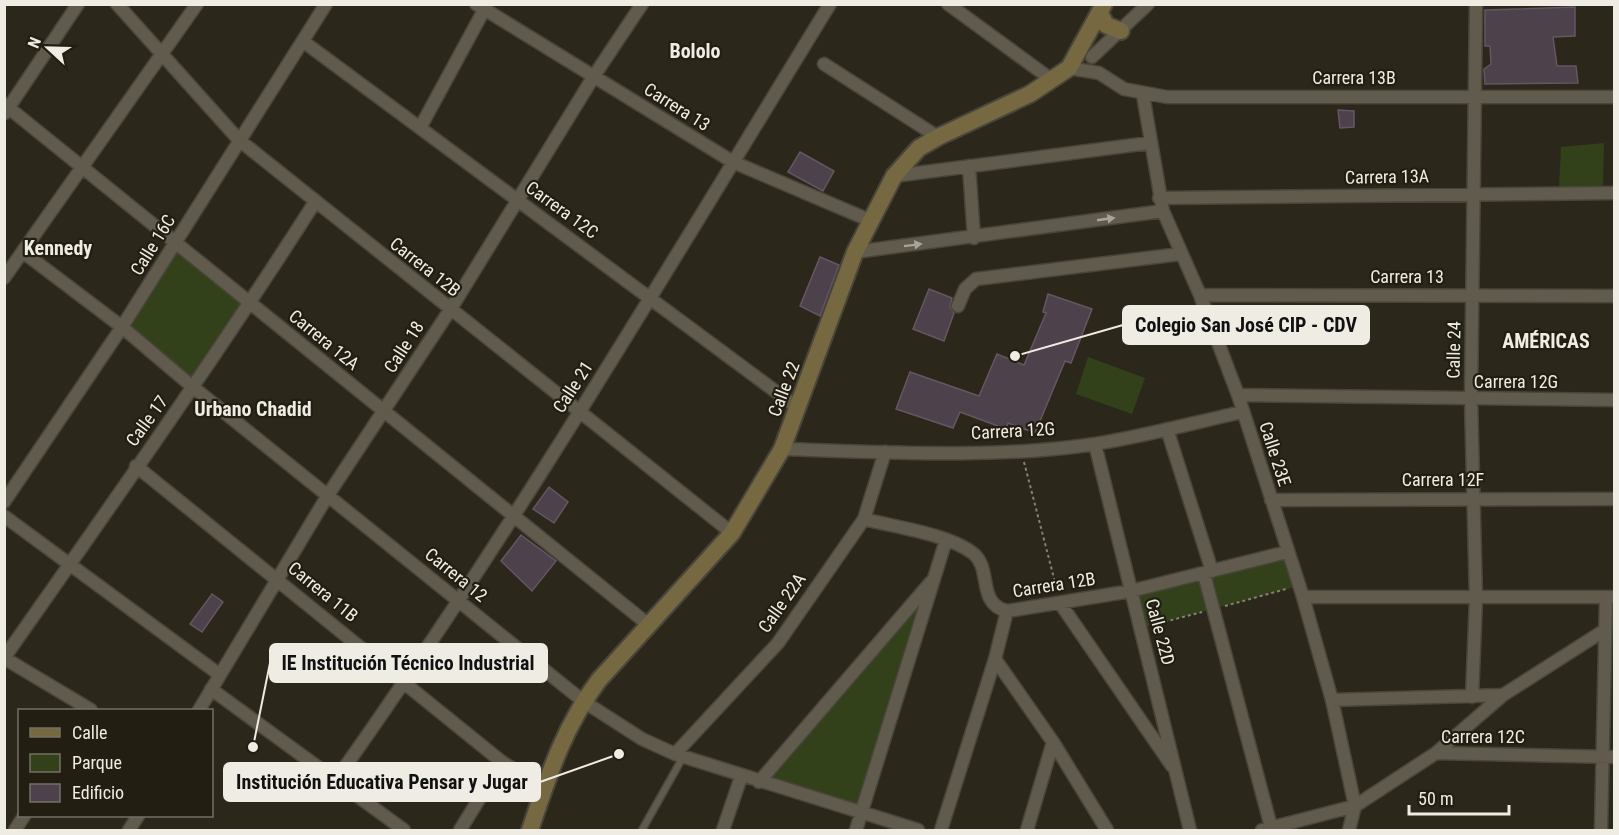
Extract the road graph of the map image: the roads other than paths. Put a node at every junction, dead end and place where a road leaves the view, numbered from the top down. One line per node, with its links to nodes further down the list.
1 (78, 4): 24 (street)
2 (117, 4): 15 (street, Carrera 12B)
3 (197, 4): 15 (street)
4 (326, 4): 13 (street, Calle 16C)
5 (642, 4): 19 (street, Calle 18)
6 (830, 4): 29 (street, Calle 21)
7 (1148, 4): 12 (street)
8 (1476, 4): 22 (street, Calle 24)
9 (479, 6): 19 (street, Carrera 13); 25 (street)
10 (951, 6): 20 (street)
11 (1102, 9): 12 (street); 14 (street, Calle 22)
12 (1121, 31): 14 (street)
13 (304, 42): 25 (street, Carrera 12C); 27 (street, Calle 16C)
14 (1088, 50): 17 (street, Calle 22); 18 (street)
15 (161, 53): 27 (street, Carrera 12B); 31 (street)
16 (824, 64): 26 (street)
17 (1069, 68): 18 (street, Carrera 13B); 20 (street, Calle 22)
18 (1099, 73): 21 (street, Carrera 13B)
19 (594, 76): 29 (street, Carrera 13); 36 (street, Calle 18)
20 (1052, 80): 26 (street, Calle 22)
21 (1143, 94): 22 (street, Carrera 13B); 28 (street, Calle 23E)
22 (1474, 96): 23 (street, Carrera 13B); 34 (street, Calle 24)
23 (1614, 97)
24 (6, 109): 31 (street, Carrera 12A)
25 (420, 128): 36 (street, Carrera 12C)
26 (938, 136): 32 (street, Calle 22)
27 (239, 140): 37 (street, Carrera 12B); 41 (street, Calle 16C)
28 (1149, 143): 30 (street); 35 (street, Calle 23E)
29 (733, 162): 39 (street, Carrera 13); 49 (street, Calle 21)
30 (969, 166): 32 (street); 40 (street)
31 (83, 167): 41 (street, Carrera 12A); 42 (street)
32 (894, 176): 39 (street, Calle 22)
33 (1614, 193): 34 (street, Carrera 13A)
34 (1474, 194): 35 (street, Carrera 13A); 46 (street, Calle 24)
35 (1159, 198): 38 (street, Calle 23E)
36 (518, 201): 49 (street, Carrera 12C); 52 (street, Calle 18)
37 (315, 202): 50 (street, Calle 17); 52 (street, Carrera 12B)
38 (1163, 211): 40 (street, one-way to 38); 44 (street, Calle 23E)
39 (869, 220): 43 (street, Calle 22)
40 (974, 238): 43 (street, one-way to 40)
41 (176, 243): 50 (street, Carrera 12A); 53 (street, Calle 16C)
42 (23, 252): 45 (street); 53 (street, Carrera 12)
43 (855, 252): 58 (street, Calle 22)
44 (1180, 254): 47 (street, Calle 23E); 51 (street)
45 (4, 278)
46 (1474, 294): 47 (street, Carrera 13); 48 (street, Carrera 13); 56 (street, Calle 24)
47 (1200, 295): 55 (street, Calle 23E)
48 (1614, 296)
49 (652, 299): 58 (street, Carrera 12C); 60 (street, Calle 21)
50 (250, 303): 54 (street, Calle 17); 59 (street, Carrera 12A)
51 (958, 306)
52 (450, 310): 59 (street, Calle 18); 60 (street, Carrera 12B)
53 (122, 327): 54 (street, Carrera 12); 71 (street, Calle 16C)
54 (194, 388): 66 (street, Calle 17); 67 (street, Carrera 12)
55 (1238, 395): 56 (street, Carrera 12G); 61 (street, Calle 23E)
56 (1471, 399): 57 (street, Carrera 12G); 68 (street, Calle 24)
57 (1614, 400)
58 (798, 408): 64 (street, Calle 22)
59 (384, 411): 67 (street, Calle 18); 73 (street, Carrera 12A)
60 (578, 411): 73 (street, Calle 21); 75 (street, Carrera 12B)
61 (1242, 412): 62 (street, Carrera 12G); 70 (street, Calle 23E)
62 (1167, 429): 63 (street, Carrera 12G); 79 (street)
63 (1095, 444): 65 (street, Carrera 12G); 82 (street, Calle 22D)
64 (782, 449): 65 (street, Carrera 12G); 75 (street, Calle 22)
65 (885, 452): 74 (street, Calle 22A)
66 (136, 466): 78 (street, Calle 17); 80 (street, Carrera 11B)
67 (327, 495): 80 (street, Calle 18); 85 (street, Carrera 12)
68 (1472, 498): 69 (street, Carrera 12F); 70 (street, Carrera 12F); 86 (street, Calle 24)
69 (1614, 499)
70 (1271, 500): 77 (street, Calle 23E)
71 (4, 502)
72 (4, 516): 78 (street)
73 (515, 517): 85 (street, Calle 21); 89 (street, Carrera 12A)
74 (864, 519): 76 (street, Carrera 12B); 104 (street, Calle 22A)
75 (732, 534): 89 (street, Calle 22)
76 (946, 540): 81 (street); 88 (street, Carrera 12B)
77 (1287, 552): 79 (street, Carrera 12B); 83 (street, Calle 23E)
78 (71, 564): 91 (street, Calle 17); 93 (street)
79 (1208, 572): 82 (street, Carrera 12B); 116 (street)
80 (278, 578): 93 (street, Calle 18); 94 (street, Carrera 11B)
81 (933, 579): 110 (street); 113 (street)
82 (1131, 591): 87 (street, Carrera 12B); 107 (street, Calle 22D)
83 (1303, 597): 86 (street); 98 (street, Calle 23E)
84 (1610, 598): 86 (street); 90 (street)
85 (458, 599): 94 (street, Calle 21); 99 (street, Carrera 12)
86 (1476, 599): 97 (street, Calle 24)
87 (1060, 603): 88 (street, Carrera 12B); 107 (street)
88 (1007, 611): 92 (street)
89 (650, 626): 99 (street, Calle 22)
90 (1605, 630): 96 (street); 105 (street)
91 (5, 658): 100 (street)
92 (995, 659): 102 (street); 126 (street)
93 (219, 675): 95 (street, Calle 18)
94 (405, 683): 106 (street, Carrera 11B); 109 (street, Calle 21)
95 (211, 689): 101 (street, Calle 18); 109 (street)
96 (1503, 695): 97 (street); 103 (street)
97 (1472, 697): 98 (street)
98 (1332, 700): 112 (street, Calle 23E)
99 (583, 701): 104 (street, Carrera 12); 111 (street, Calle 22)
100 (86, 709)
101 (200, 709)
102 (1053, 742): 127 (street); 128 (street)
103 (1436, 753): 105 (street, Carrera 12C); 112 (street, Carrera 12C)
104 (679, 756): 108 (street, Carrera 12); 122 (lane)
105 (1608, 757): 131 (street)
106 (502, 762): 111 (street, Carrera 11B); 120 (street)
107 (1176, 772): 129 (street, Calle 22D)
108 (741, 777): 110 (street, Carrera 12); 123 (street)
109 (335, 781): 119 (street)
110 (759, 782): 113 (street, Carrera 12)
111 (544, 788): 121 (street, Calle 22)
112 (1355, 806): 116 (street, Carrera 12C); 130 (street, Calle 23E)
113 (862, 813): 124 (street); 125 (street, Carrera 12)
114 (23, 817): 117 (street)
115 (137, 817): 118 (street)
116 (1267, 829)
117 (15, 831)
118 (129, 831)
119 (404, 831)
120 (460, 831)
121 (530, 831)
122 (642, 831)
123 (723, 831)
124 (856, 831)
125 (918, 831)
126 (941, 831)
127 (1027, 831)
128 (1107, 831)
129 (1190, 831)
130 (1349, 831)
131 (1600, 831)

